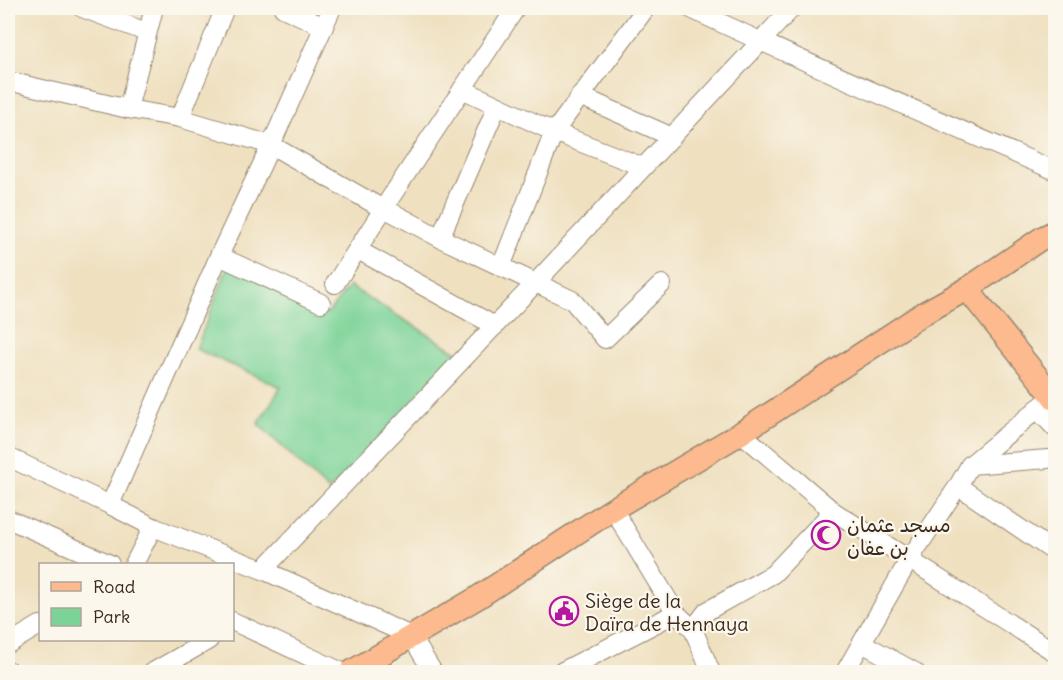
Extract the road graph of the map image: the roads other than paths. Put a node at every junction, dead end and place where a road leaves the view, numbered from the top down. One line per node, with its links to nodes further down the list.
1 (82, 8): 11 (street)
2 (154, 8): 11 (street)
3 (225, 8): 18 (street)
4 (283, 8): 10 (street)
5 (332, 8): 10 (street)
6 (516, 8): 14 (street)
7 (646, 8): 15 (street)
8 (689, 8): 12 (street)
9 (792, 8): 12 (street)
10 (324, 27): 21 (street)
11 (146, 32): 17 (street)
12 (760, 41): 20 (street); 23 (street)
13 (8, 81): 17 (street)
14 (462, 89): 16 (street); 24 (street)
15 (580, 96): 19 (street); 20 (street)
16 (497, 106): 19 (street); 26 (street)
17 (128, 109): 18 (street)
18 (180, 118): 21 (street)
19 (555, 132): 22 (street); 29 (street)
20 (672, 137): 22 (street)
21 (271, 145): 24 (street); 28 (street)
22 (643, 167): 31 (street)
23 (1056, 171)
24 (383, 208): 26 (street); 27 (street)
25 (1056, 231): 33 (main road)
26 (440, 238): 29 (street)
27 (358, 250): 30 (street); 35 (street)
28 (219, 256): 34 (street); 43 (street)
29 (501, 267): 31 (street)
30 (335, 284)
31 (535, 284): 32 (street); 35 (street)
32 (662, 284)
33 (967, 289): 36 (main road); 38 (main road)
34 (321, 303)
35 (495, 326): 52 (street)
36 (1048, 402): 37 (street); 41 (street)
37 (1056, 429)
38 (741, 433): 44 (main road); 45 (street)
39 (8, 457): 43 (street)
40 (1048, 459): 41 (street)
41 (969, 465): 42 (street)
42 (958, 486): 48 (street); 49 (street)
43 (110, 505): 47 (street)
44 (614, 509): 53 (street); 57 (main road)
45 (833, 511): 49 (street); 56 (street)
46 (12, 525): 50 (street)
47 (153, 527): 51 (street); 52 (street)
48 (1056, 553)
49 (909, 560): 59 (street); 61 (street)
50 (107, 563)
51 (135, 563)
52 (263, 570): 57 (street)
53 (676, 613): 56 (street); 66 (street)
54 (234, 623): 64 (street)
55 (39, 626): 60 (street)
56 (693, 629): 67 (street)
57 (411, 636): 62 (main road); 65 (street)
58 (206, 641): 63 (street)
59 (862, 643): 68 (street); 69 (street)
60 (8, 644)
61 (1056, 652)
62 (362, 670)
63 (153, 672)
64 (342, 672)
65 (433, 672)
66 (561, 672)
67 (711, 672)
68 (845, 672)
69 (915, 672)

